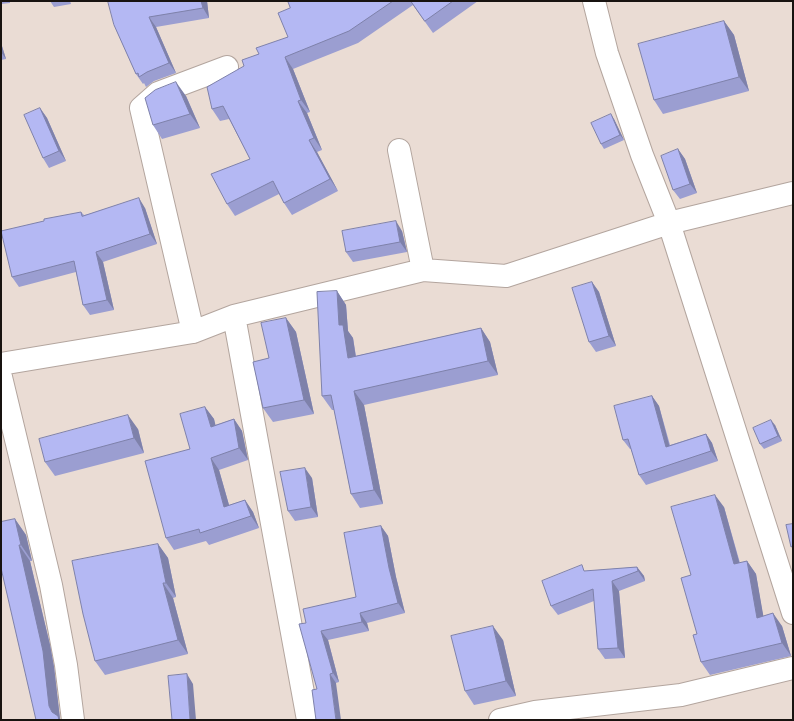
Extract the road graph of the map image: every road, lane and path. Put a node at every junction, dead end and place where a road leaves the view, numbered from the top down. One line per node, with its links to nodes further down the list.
1 (594, 1): 5 (street)
2 (227, 67): 8 (street)
3 (399, 150): 6 (street)
4 (793, 193): 5 (street)
5 (669, 223): 6 (street); 11 (street)
6 (423, 270): 7 (street)
7 (234, 316): 8 (street); 15 (street)
8 (193, 332): 9 (street)
9 (1, 364)
10 (1, 377): 14 (street)
11 (793, 613)
12 (793, 668): 13 (street)
13 (536, 716): 16 (street)
14 (73, 720)
15 (308, 720)
16 (500, 720)

